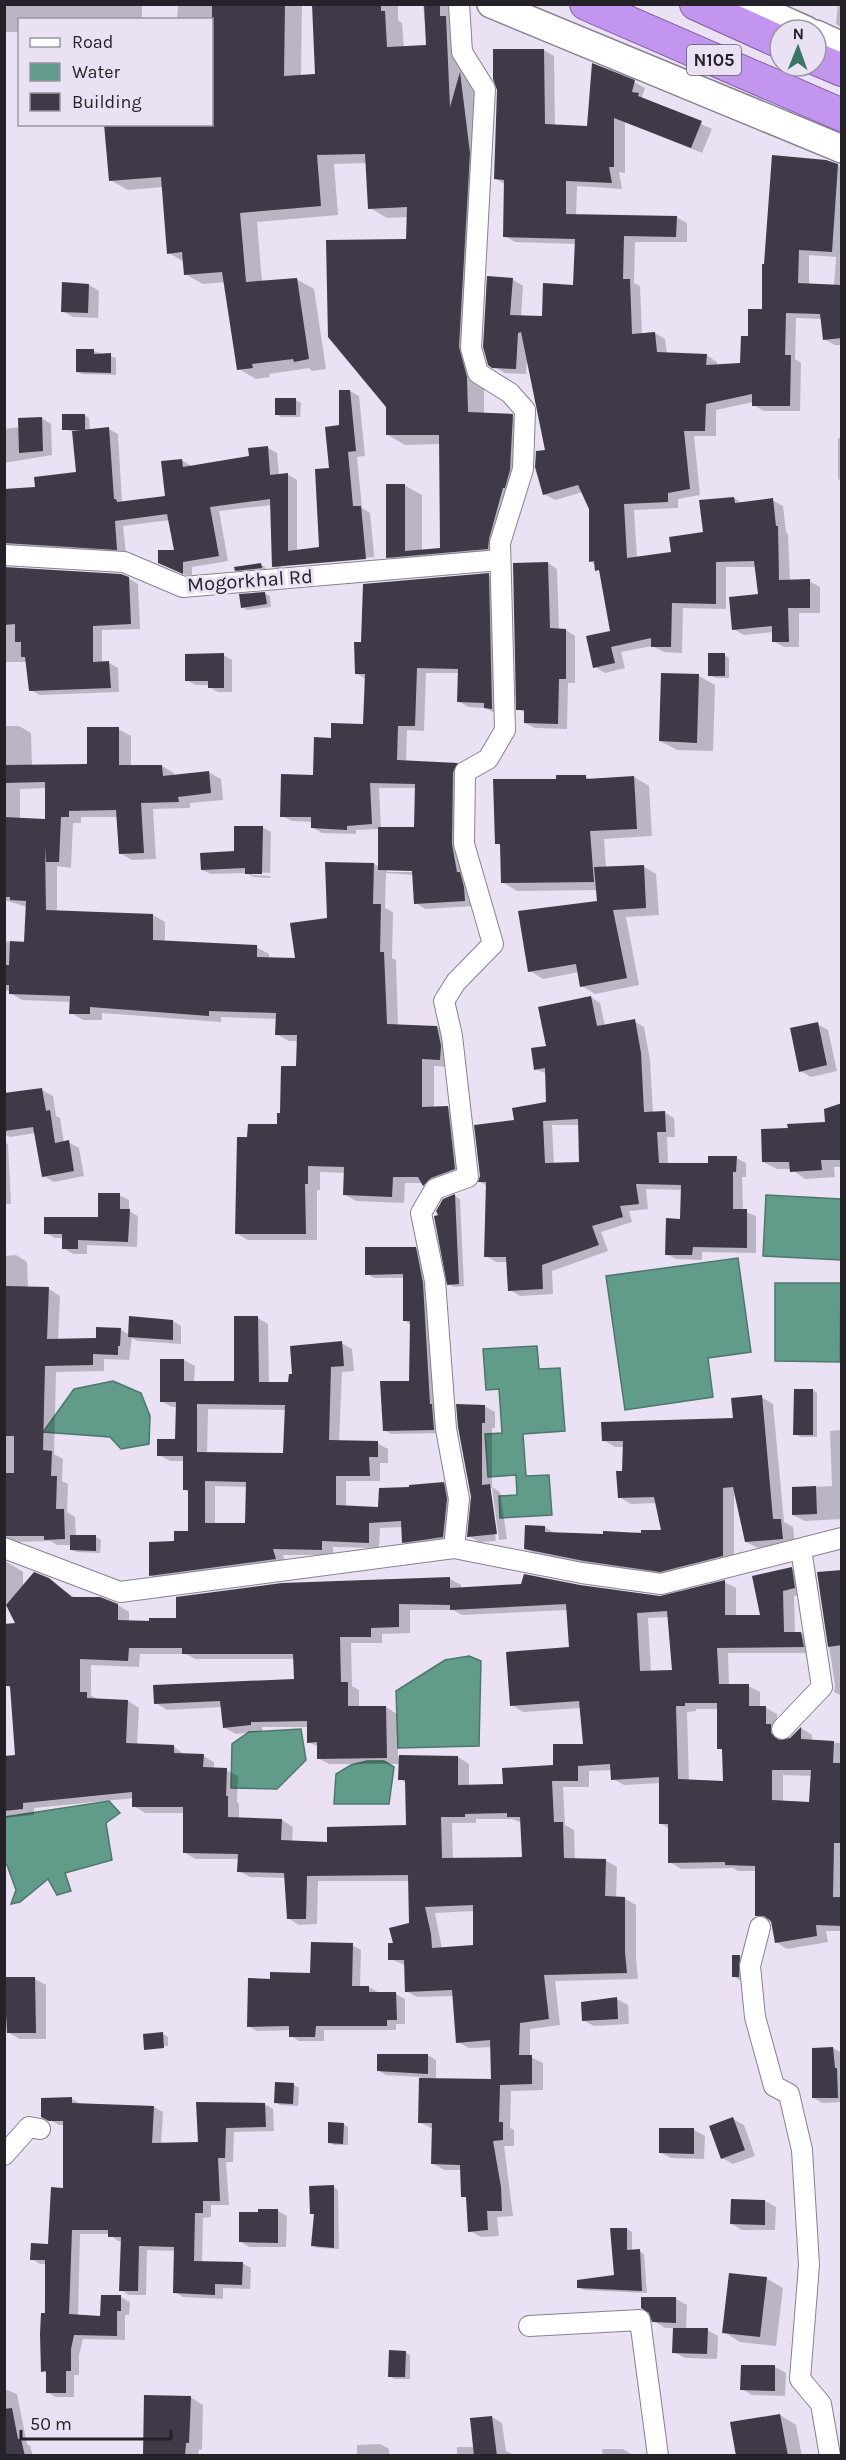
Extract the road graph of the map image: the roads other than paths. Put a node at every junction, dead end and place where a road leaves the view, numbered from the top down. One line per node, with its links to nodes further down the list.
1 (459, 4): 15 (street)
2 (491, 4): 13 (main road)
3 (586, 4): 12 (highway, N105)
4 (696, 4): 7 (highway, N105)
5 (748, 4): 6 (main road)
6 (779, 18)
7 (768, 37)
8 (828, 40): 9 (main road)
9 (842, 46)
10 (828, 64): 11 (highway)
11 (842, 70)
12 (842, 115)
13 (842, 149)
14 (4, 555): 15 (street, Mogorkhal Rd)
15 (500, 560): 18 (street)
16 (842, 1538): 19 (street)
17 (4, 1548): 18 (street)
18 (454, 1548): 19 (street)
19 (801, 1548): 20 (street)
20 (782, 1729)
21 (760, 1927): 26 (street)
22 (40, 2128): 23 (street)
23 (4, 2155)
24 (529, 2326): 25 (street)
25 (658, 2456)
26 (830, 2456)

